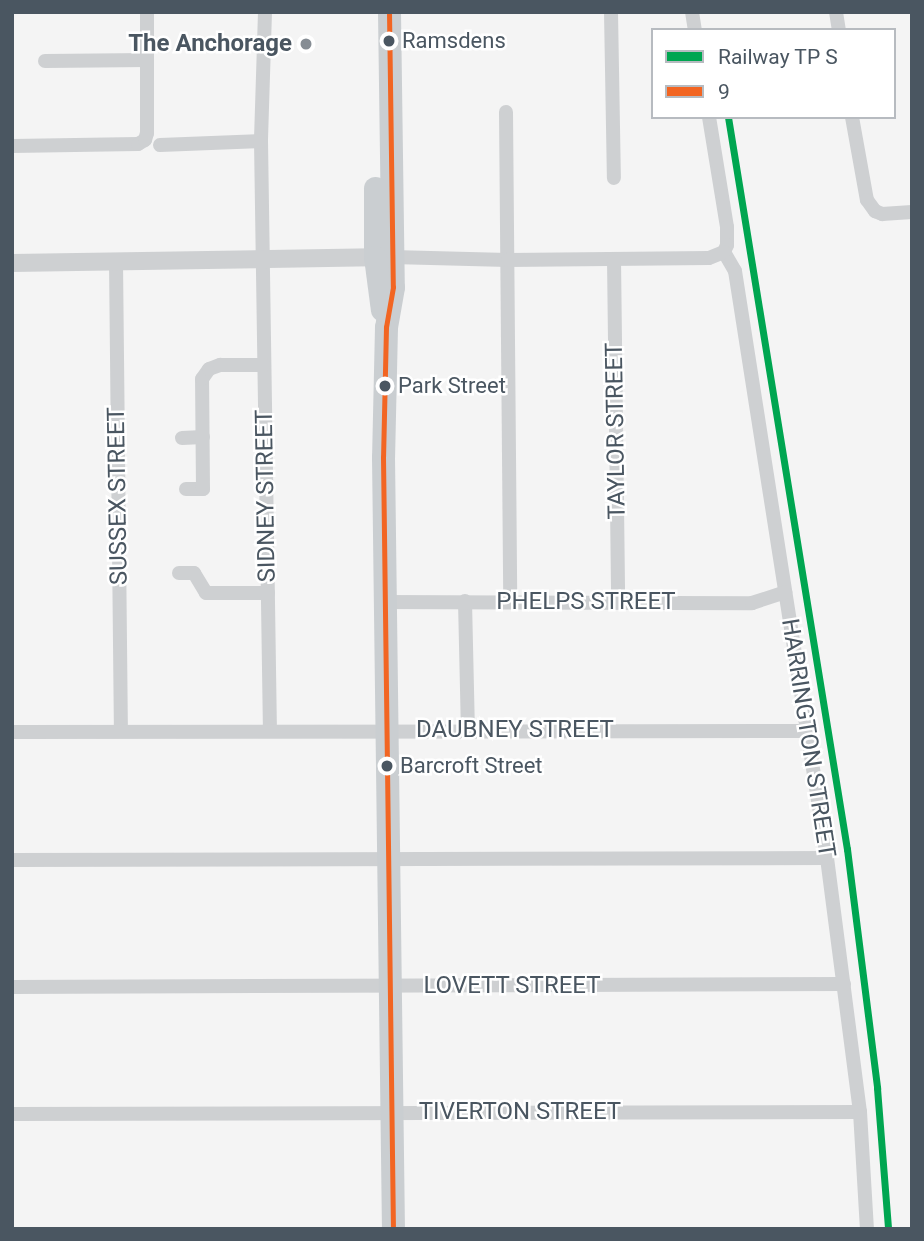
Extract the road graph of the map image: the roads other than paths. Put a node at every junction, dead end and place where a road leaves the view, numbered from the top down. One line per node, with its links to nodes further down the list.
1 (147, 12): 6 (street)
2 (265, 12): 11 (street, SIDNEY STREET)
3 (374, 12): 17 (main road)
4 (389, 12): 17 (main road)
5 (611, 12): 14 (street)
6 (147, 60): 7 (street); 12 (street)
7 (45, 61)
8 (506, 112): 20 (street)
9 (709, 119): 16 (street)
10 (852, 119): 15 (street)
11 (261, 141): 13 (street); 19 (street, SIDNEY STREET)
12 (12, 145)
13 (160, 145)
14 (614, 178)
15 (912, 212)
16 (724, 252): 18 (street); 28 (street, HARRINGTON STREET)
17 (384, 257): 19 (street); 20 (street); 31 (main road)
18 (614, 259): 20 (street); 33 (street, TAYLOR STREET)
19 (263, 260): 21 (street); 23 (street, SIDNEY STREET)
20 (508, 260): 32 (street)
21 (116, 261): 22 (street); 36 (street, SUSSEX STREET)
22 (12, 263)
23 (264, 365): 24 (street); 29 (street, SIDNEY STREET)
24 (203, 437): 25 (street); 26 (street)
25 (182, 438)
26 (186, 489)
27 (179, 573): 29 (street)
28 (785, 592): 33 (street, PHELPS STREET); 38 (street, HARRINGTON STREET)
29 (268, 593): 37 (street, SIDNEY STREET)
30 (465, 601): 31 (street, PHELPS STREET); 32 (street, PHELPS STREET); 35 (street)
31 (384, 602): 34 (main road)
32 (510, 602): 33 (street, PHELPS STREET)
33 (618, 602)
34 (387, 730): 35 (street, DAUBNEY STREET); 37 (street, DAUBNEY STREET); 42 (main road)
35 (468, 730): 38 (street, DAUBNEY STREET)
36 (121, 731): 37 (street, DAUBNEY STREET); 39 (street, DAUBNEY STREET)
37 (270, 731)
38 (807, 731): 40 (street, HARRINGTON STREET)
39 (12, 732)
40 (827, 858): 42 (street); 43 (street, HARRINGTON STREET)
41 (12, 860): 42 (street)
42 (389, 860): 44 (main road)
43 (844, 984): 44 (street, LOVETT STREET); 47 (street, HARRINGTON STREET)
44 (390, 985): 45 (street, LOVETT STREET); 46 (main road)
45 (12, 987)
46 (393, 1112): 47 (street, TIVERTON STREET); 48 (street, TIVERTON STREET); 49 (main road)
47 (860, 1112): 50 (street, HARRINGTON STREET)
48 (12, 1114)
49 (393, 1229)
50 (867, 1229)

